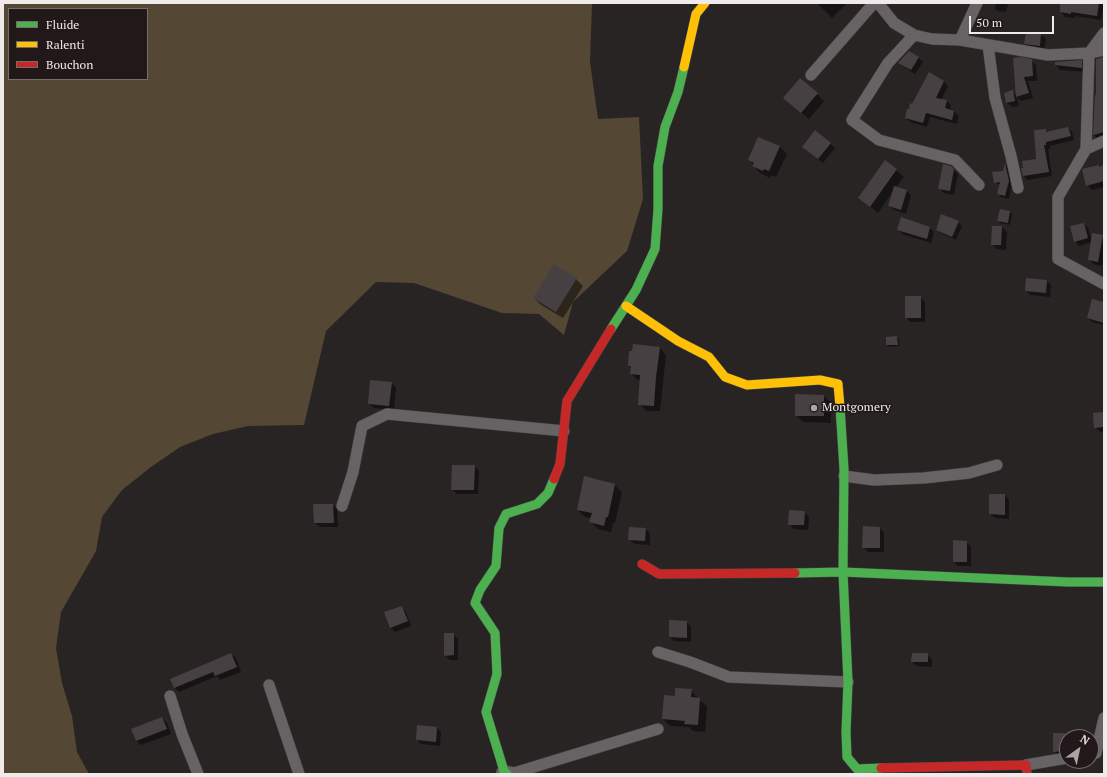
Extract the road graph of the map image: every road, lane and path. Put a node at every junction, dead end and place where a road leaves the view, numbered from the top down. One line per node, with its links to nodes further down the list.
1 (705, 3): 17 (street)
2 (874, 3): 11 (street)
3 (878, 3): 6 (street)
4 (977, 3): 7 (street)
5 (1104, 33): 10 (street)
6 (914, 34): 7 (street); 14 (street)
7 (960, 40): 8 (street)
8 (988, 45): 10 (street); 15 (street)
9 (1104, 50): 10 (street)
10 (1089, 53): 13 (street)
11 (811, 74)
12 (1104, 141): 13 (street)
13 (1086, 149): 16 (street)
14 (979, 185)
15 (1018, 188)
16 (1104, 284)
17 (626, 306): 18 (street); 20 (street)
18 (564, 431): 21 (street); 34 (street)
19 (997, 465): 20 (street)
20 (844, 476): 23 (street)
21 (342, 506)
22 (642, 564): 23 (street)
23 (843, 572): 24 (street); 26 (street)
24 (1104, 582)
25 (658, 652): 26 (street)
26 (848, 682): 33 (street)
27 (269, 685): 36 (street)
28 (170, 696): 35 (street)
29 (1104, 718): 31 (street)
30 (658, 729): 34 (street)
31 (1099, 740)
32 (1059, 760): 33 (street)
33 (1026, 769)
34 (503, 773)
35 (198, 774)
36 (299, 774)

